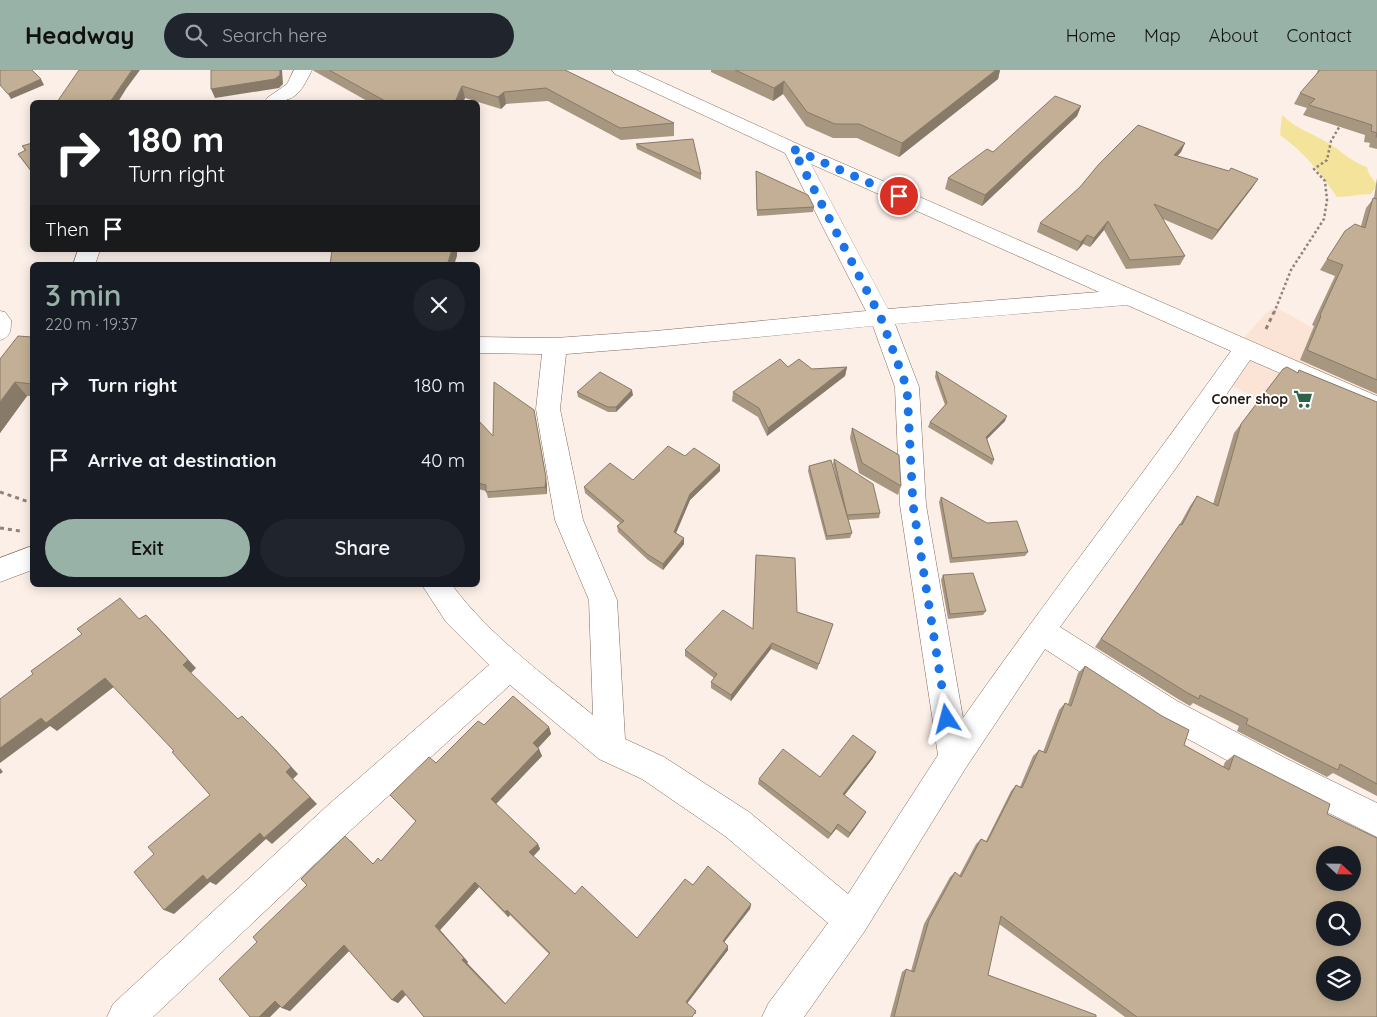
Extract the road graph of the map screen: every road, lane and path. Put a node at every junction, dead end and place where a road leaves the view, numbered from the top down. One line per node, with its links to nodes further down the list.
1 (303, 70): 3 (street)
2 (621, 70): 5 (street)
3 (277, 100)
4 (1342, 118): 12 (path)
5 (793, 149): 6 (street); 8 (street)
6 (1130, 297): 8 (street); 12 (street)
7 (0, 316): 9 (lane)
8 (881, 318): 11 (street); 23 (street)
9 (0, 335)
10 (480, 345): 11 (street)
11 (555, 346): 22 (street)
12 (1250, 350): 13 (street); 20 (street)
13 (1377, 406)
14 (0, 492): 15 (path)
15 (30, 502)
16 (0, 528): 17 (path)
17 (30, 545): 18 (street)
18 (0, 570)
19 (437, 587): 21 (street)
20 (1041, 630): 23 (street); 24 (street)
21 (510, 666): 22 (street); 26 (street)
22 (610, 748): 25 (street)
23 (954, 758): 25 (street)
24 (1377, 820)
25 (852, 920): 27 (street)
26 (126, 1017)
27 (781, 1017)

